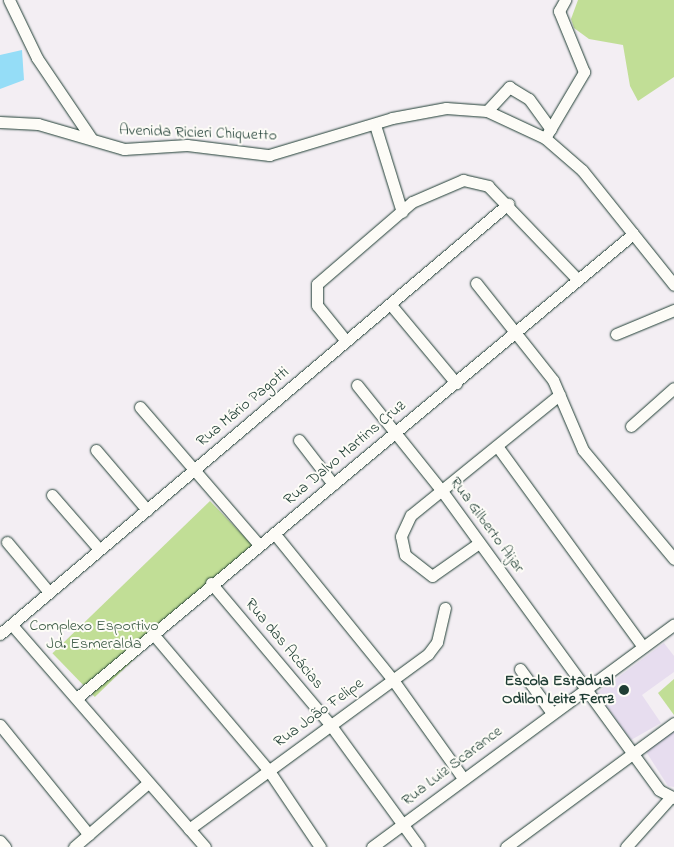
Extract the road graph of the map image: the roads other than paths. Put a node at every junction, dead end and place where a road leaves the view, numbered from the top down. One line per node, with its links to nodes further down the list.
1 (9, 0): 5 (street)
2 (565, 0): 3 (street)
3 (557, 4): 9 (street)
4 (487, 111): 7 (street, Avenida Ricieri Chiquetto); 9 (street, Avenida Ricieri Chiquetto); 9 (street)
5 (74, 117): 8 (street); 10 (street)
6 (0, 122): 8 (street, Avenida Ricieri Chiquetto)
7 (375, 125): 10 (street, Avenida Ricieri Chiquetto); 12 (street)
8 (61, 132): 10 (street, Avenida Ricieri Chiquetto)
9 (548, 133): 13 (street, Avenida Ricieri Chiquetto)
10 (91, 138)
11 (508, 204): 12 (street); 14 (street); 17 (street, Rua Mário Pagotti)
12 (402, 212): 21 (street)
13 (633, 234): 14 (street, Rua Dalvo Martins Cruz); 16 (street, Avenida Ricieri Chiquetto)
14 (578, 280): 19 (street, Rua Dalvo Martins Cruz)
15 (476, 283): 19 (street)
16 (674, 285)
17 (391, 305): 21 (street, Rua Mário Pagotti); 22 (street)
18 (674, 310): 20 (street)
19 (515, 332): 22 (street, Rua Dalvo Martins Cruz); 25 (street)
20 (616, 334)
21 (346, 341): 32 (street, Rua Mário Pagotti)
22 (456, 383): 28 (street, Rua Dalvo Martins Cruz)
23 (357, 385): 28 (street, Rua Gilberto Aijar)
24 (674, 388): 27 (street)
25 (559, 395): 30 (street); 42 (street)
26 (140, 407): 32 (street)
27 (631, 426)
28 (395, 433): 33 (street, Rua Dalvo Martins Cruz); 34 (street, Rua Gilberto Aijar)
29 (299, 440): 33 (street)
30 (497, 446): 34 (street); 50 (street)
31 (96, 450): 36 (street)
32 (194, 469): 36 (street, Rua Mário Pagotti); 40 (street)
33 (334, 484): 37 (street, Rua Dalvo Martins Cruz)
34 (442, 491): 39 (street, Rua Gilberto Aijar); 39 (street)
35 (52, 495): 41 (street)
36 (147, 510): 41 (street, Rua Mário Pagotti)
37 (274, 533): 40 (street, Rua Dalvo Martins Cruz); 52 (street)
38 (7, 542): 44 (street)
39 (479, 543): 53 (street, Rua Gilberto Aijar)
40 (258, 545): 43 (street, Rua Dalvo Martins Cruz)
41 (98, 548): 44 (street, Rua Mário Pagotti)
42 (674, 559)
43 (211, 583): 49 (street, Rua Dalvo Martins Cruz); 56 (street, Rua das Acácias)
44 (48, 591): 47 (street, Rua Mário Pagotti)
45 (445, 608): 52 (street, Rua João Felipe)
46 (674, 624): 50 (street, Rua Luiz Scarance)
47 (12, 625): 48 (street, Rua Mário Pagotti); 54 (street)
48 (0, 634)
49 (153, 634): 54 (street, Rua Dalvo Martins Cruz); 60 (street)
50 (643, 647): 53 (street, Rua Luiz Scarance)
51 (520, 669): 55 (street)
52 (394, 680): 56 (street, Rua João Felipe); 61 (street)
53 (587, 688): 55 (street, Rua Luiz Scarance); 59 (street, Rua Gilberto Aijar)
54 (78, 697): 62 (street)
55 (552, 712): 61 (street, Rua Luiz Scarance)
56 (328, 723): 60 (street, Rua João Felipe); 64 (street, Rua das Acácias)
57 (0, 724): 66 (street)
58 (674, 724): 59 (street)
59 (631, 751): 63 (street, Rua Gilberto Aijar); 74 (street)
60 (269, 771): 65 (street, Rua João Felipe); 71 (street)
61 (463, 778): 64 (street, Rua Luiz Scarance)
62 (148, 783): 65 (street); 66 (street)
63 (672, 798): 75 (street)
64 (402, 824): 72 (street, Rua Luiz Scarance); 73 (street, Rua das Acácias)
65 (189, 829): 68 (street)
66 (89, 835): 70 (street)
67 (0, 841): 69 (street)
68 (198, 845)
69 (5, 847)
70 (74, 847)
71 (320, 847)
72 (372, 847)
73 (419, 847)
74 (506, 847)
75 (626, 847)

